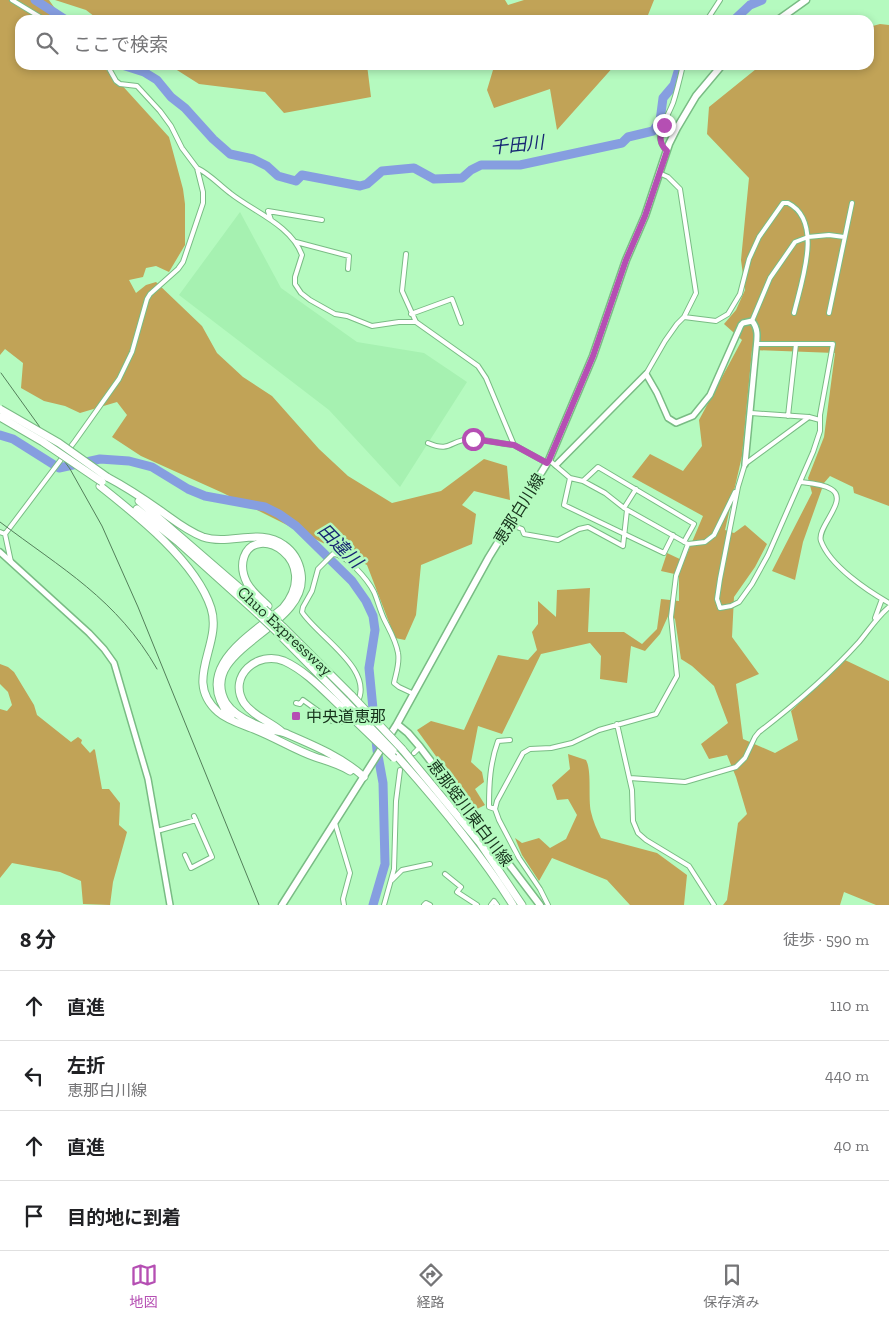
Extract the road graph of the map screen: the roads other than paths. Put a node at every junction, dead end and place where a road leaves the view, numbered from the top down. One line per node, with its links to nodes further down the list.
1 (12, 0): 4 (street)
2 (720, 0): 5 (street)
3 (806, 0): 6 (main road)
4 (37, 15)
5 (710, 15)
6 (785, 15)
7 (110, 70): 11 (street)
8 (682, 70): 10 (street)
9 (718, 70): 10 (main road, 恵那白川線)
10 (667, 151): 12 (main road, 恵那白川線)
11 (197, 168): 14 (street); 51 (street)
12 (659, 173): 24 (street); 39 (main road, 恵那白川線)
13 (852, 203): 16 (street)
14 (271, 220): 15 (street); 18 (street)
15 (322, 220)
16 (844, 236): 17 (street); 22 (street)
17 (808, 237): 21 (street); 24 (street); 25 (street)
18 (296, 242): 20 (street); 26 (street)
19 (406, 254): 23 (street)
20 (348, 269)
21 (794, 313)
22 (829, 313)
23 (411, 314): 26 (street); 27 (street)
24 (684, 317): 30 (street)
25 (752, 321): 28 (street); 30 (street)
26 (416, 322): 38 (street)
27 (461, 323)
28 (757, 344): 29 (street); 32 (street)
29 (796, 344): 33 (street); 36 (street)
30 (646, 374): 41 (street)
31 (0, 409): 44 (highway, Chuo Expressway, bridge)
32 (751, 413): 33 (street); 40 (street)
33 (788, 416): 35 (street)
34 (0, 417): 44 (highway, Chuo Expressway, bridge)
35 (809, 417): 36 (street); 40 (street)
36 (820, 420): 45 (street)
37 (428, 443): 38 (street)
38 (514, 445): 39 (street)
39 (548, 462): 41 (street); 49 (main road, 恵那白川線)
40 (745, 464): 46 (street)
41 (556, 465): 42 (street)
42 (570, 478): 43 (street); 52 (street)
43 (583, 481): 47 (street); 48 (street)
44 (103, 482): 60 (highway, Chuo Expressway); 66 (highway); 69 (highway)
45 (800, 482): 46 (street); 58 (street)
46 (738, 488): 54 (street)
47 (636, 489): 48 (street); 54 (street)
48 (625, 509): 52 (street); 53 (street)
49 (509, 524): 52 (street); 63 (main road, 恵那白川線)
50 (0, 532): 51 (street)
51 (5, 534): 57 (street)
52 (625, 534): 53 (street)
53 (673, 536): 54 (street)
54 (686, 543): 68 (street)
55 (0, 552): 57 (street)
56 (0, 557): 57 (street)
57 (12, 562): 79 (street)
58 (882, 599): 59 (street); 61 (street)
59 (889, 605): 61 (street)
60 (263, 610): 62 (highway, Chuo Expressway, bridge); 66 (highway)
61 (875, 620): 76 (street)
62 (282, 628): 65 (highway, Chuo Expressway); 73 (highway, Chuo Expressway, bridge)
63 (414, 694): 64 (street); 67 (main road, 恵那白川線)
64 (296, 703)
65 (343, 705): 69 (highway); 73 (highway, bridge)
66 (233, 720): 75 (highway)
67 (397, 724): 71 (main road, 恵那蛭川東白川線); 75 (main road, 恵那白川線)
68 (617, 724): 76 (street); 77 (street)
69 (282, 732): 75 (highway)
70 (510, 740): 77 (street)
71 (420, 747): 72 (street); 95 (main road, 恵那蛭川東白川線)
72 (414, 753)
73 (397, 754): 93 (highway); 94 (highway, Chuo Expressway)
74 (400, 770): 83 (street)
75 (364, 777): 78 (main road, 恵那白川線)
76 (630, 778): 97 (street)
77 (495, 809): 96 (street)
78 (335, 823): 85 (main road, 恵那白川線); 86 (street)
79 (157, 831): 80 (street); 84 (street)
80 (184, 855)
81 (430, 864): 83 (street)
82 (445, 874): 90 (street)
83 (390, 881): 87 (street)
84 (170, 905)
85 (282, 905)
86 (344, 905)
87 (384, 905)
88 (424, 905): 89 (street)
89 (430, 905)
90 (477, 905)
91 (491, 905): 92 (street)
92 (497, 905)
93 (513, 905)
94 (522, 905)
95 (540, 905)
96 (548, 905)
97 (714, 905)

